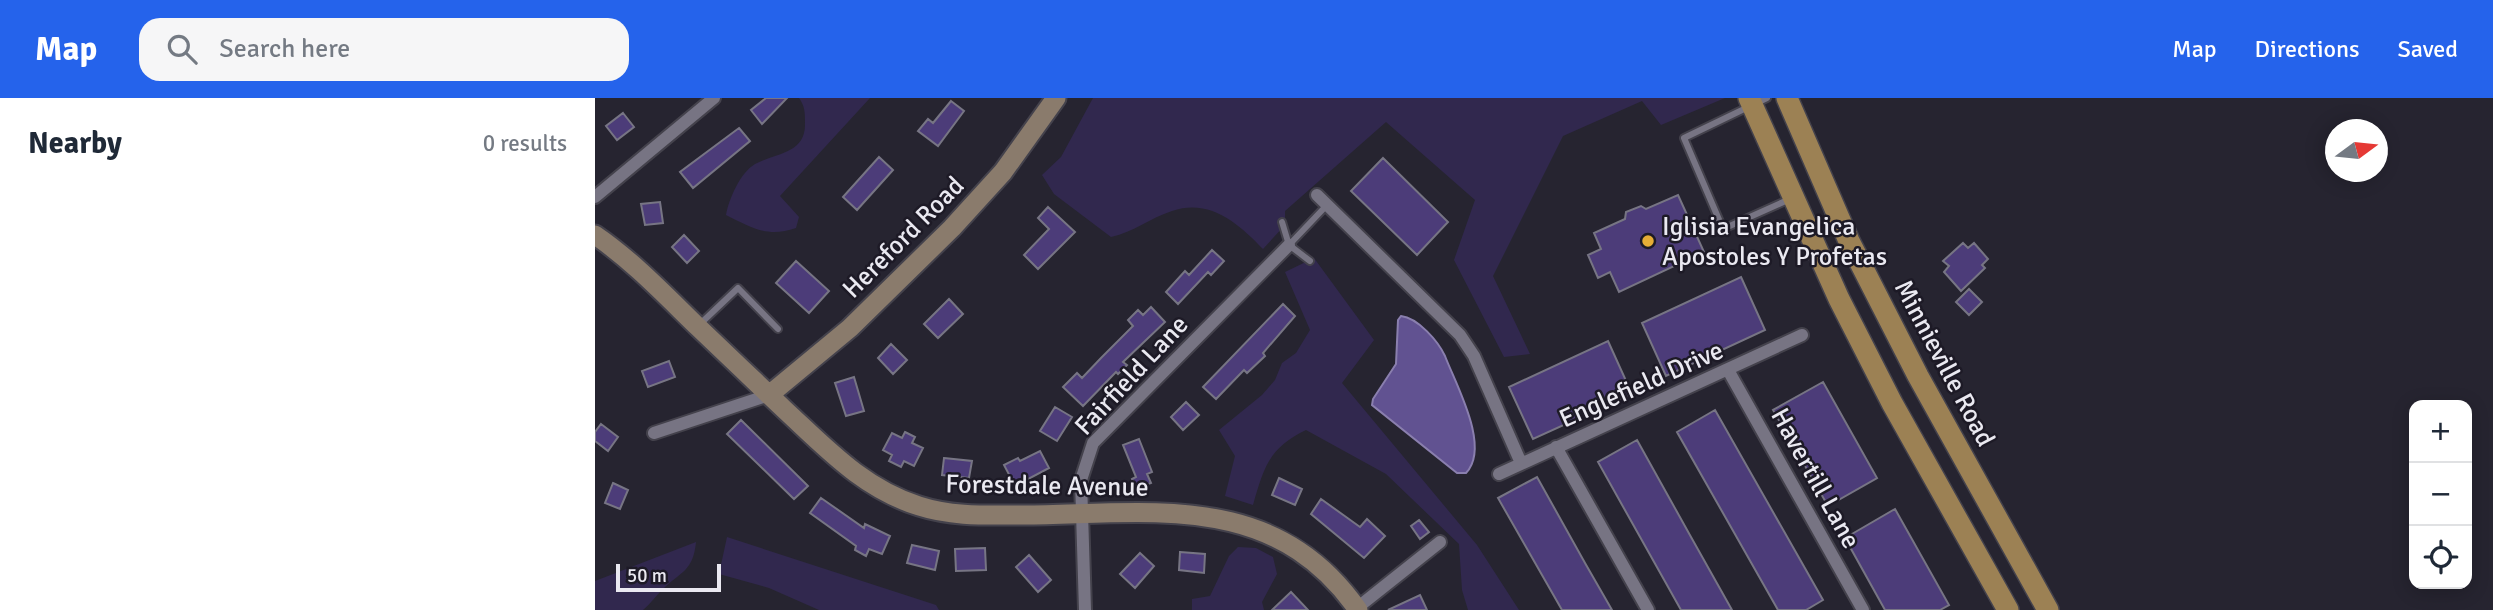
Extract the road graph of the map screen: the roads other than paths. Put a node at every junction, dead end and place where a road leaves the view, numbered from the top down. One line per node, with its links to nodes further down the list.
1 (714, 98): 6 (street)
2 (1056, 98): 17 (street, Hereford Road)
3 (1787, 98): 29 (main road, Minnieville Road)
4 (1756, 100): 7 (main road); 7 (lane)
5 (1317, 195): 8 (street)
6 (595, 197)
7 (1792, 198): 28 (main road)
8 (1327, 205): 11 (lane); 20 (street)
9 (1282, 222): 11 (lane)
10 (595, 235): 13 (street, Forestdale Avenue)
11 (1289, 245): 12 (lane); 22 (street, Fairfield Lane)
12 (1310, 261)
13 (698, 327): 14 (lane); 17 (street, Forestdale Avenue)
14 (778, 329)
15 (1803, 335): 16 (street, Englefield Drive)
16 (1728, 370): 19 (street, Englefield Drive); 27 (street, Havertill Lane)
17 (769, 395): 18 (street); 22 (street, Forestdale Avenue)
18 (655, 433)
19 (1556, 447): 20 (street, Englefield Drive); 26 (street)
20 (1521, 463): 21 (street, Englefield Drive)
21 (1499, 474)
22 (1082, 514): 24 (street, Forestdale Avenue); 25 (street, Fairfield Lane)
23 (1440, 542): 24 (street)
24 (1357, 609)
25 (1085, 610)
26 (1648, 610)
27 (1863, 610)
28 (2008, 610)
29 (2049, 610)

